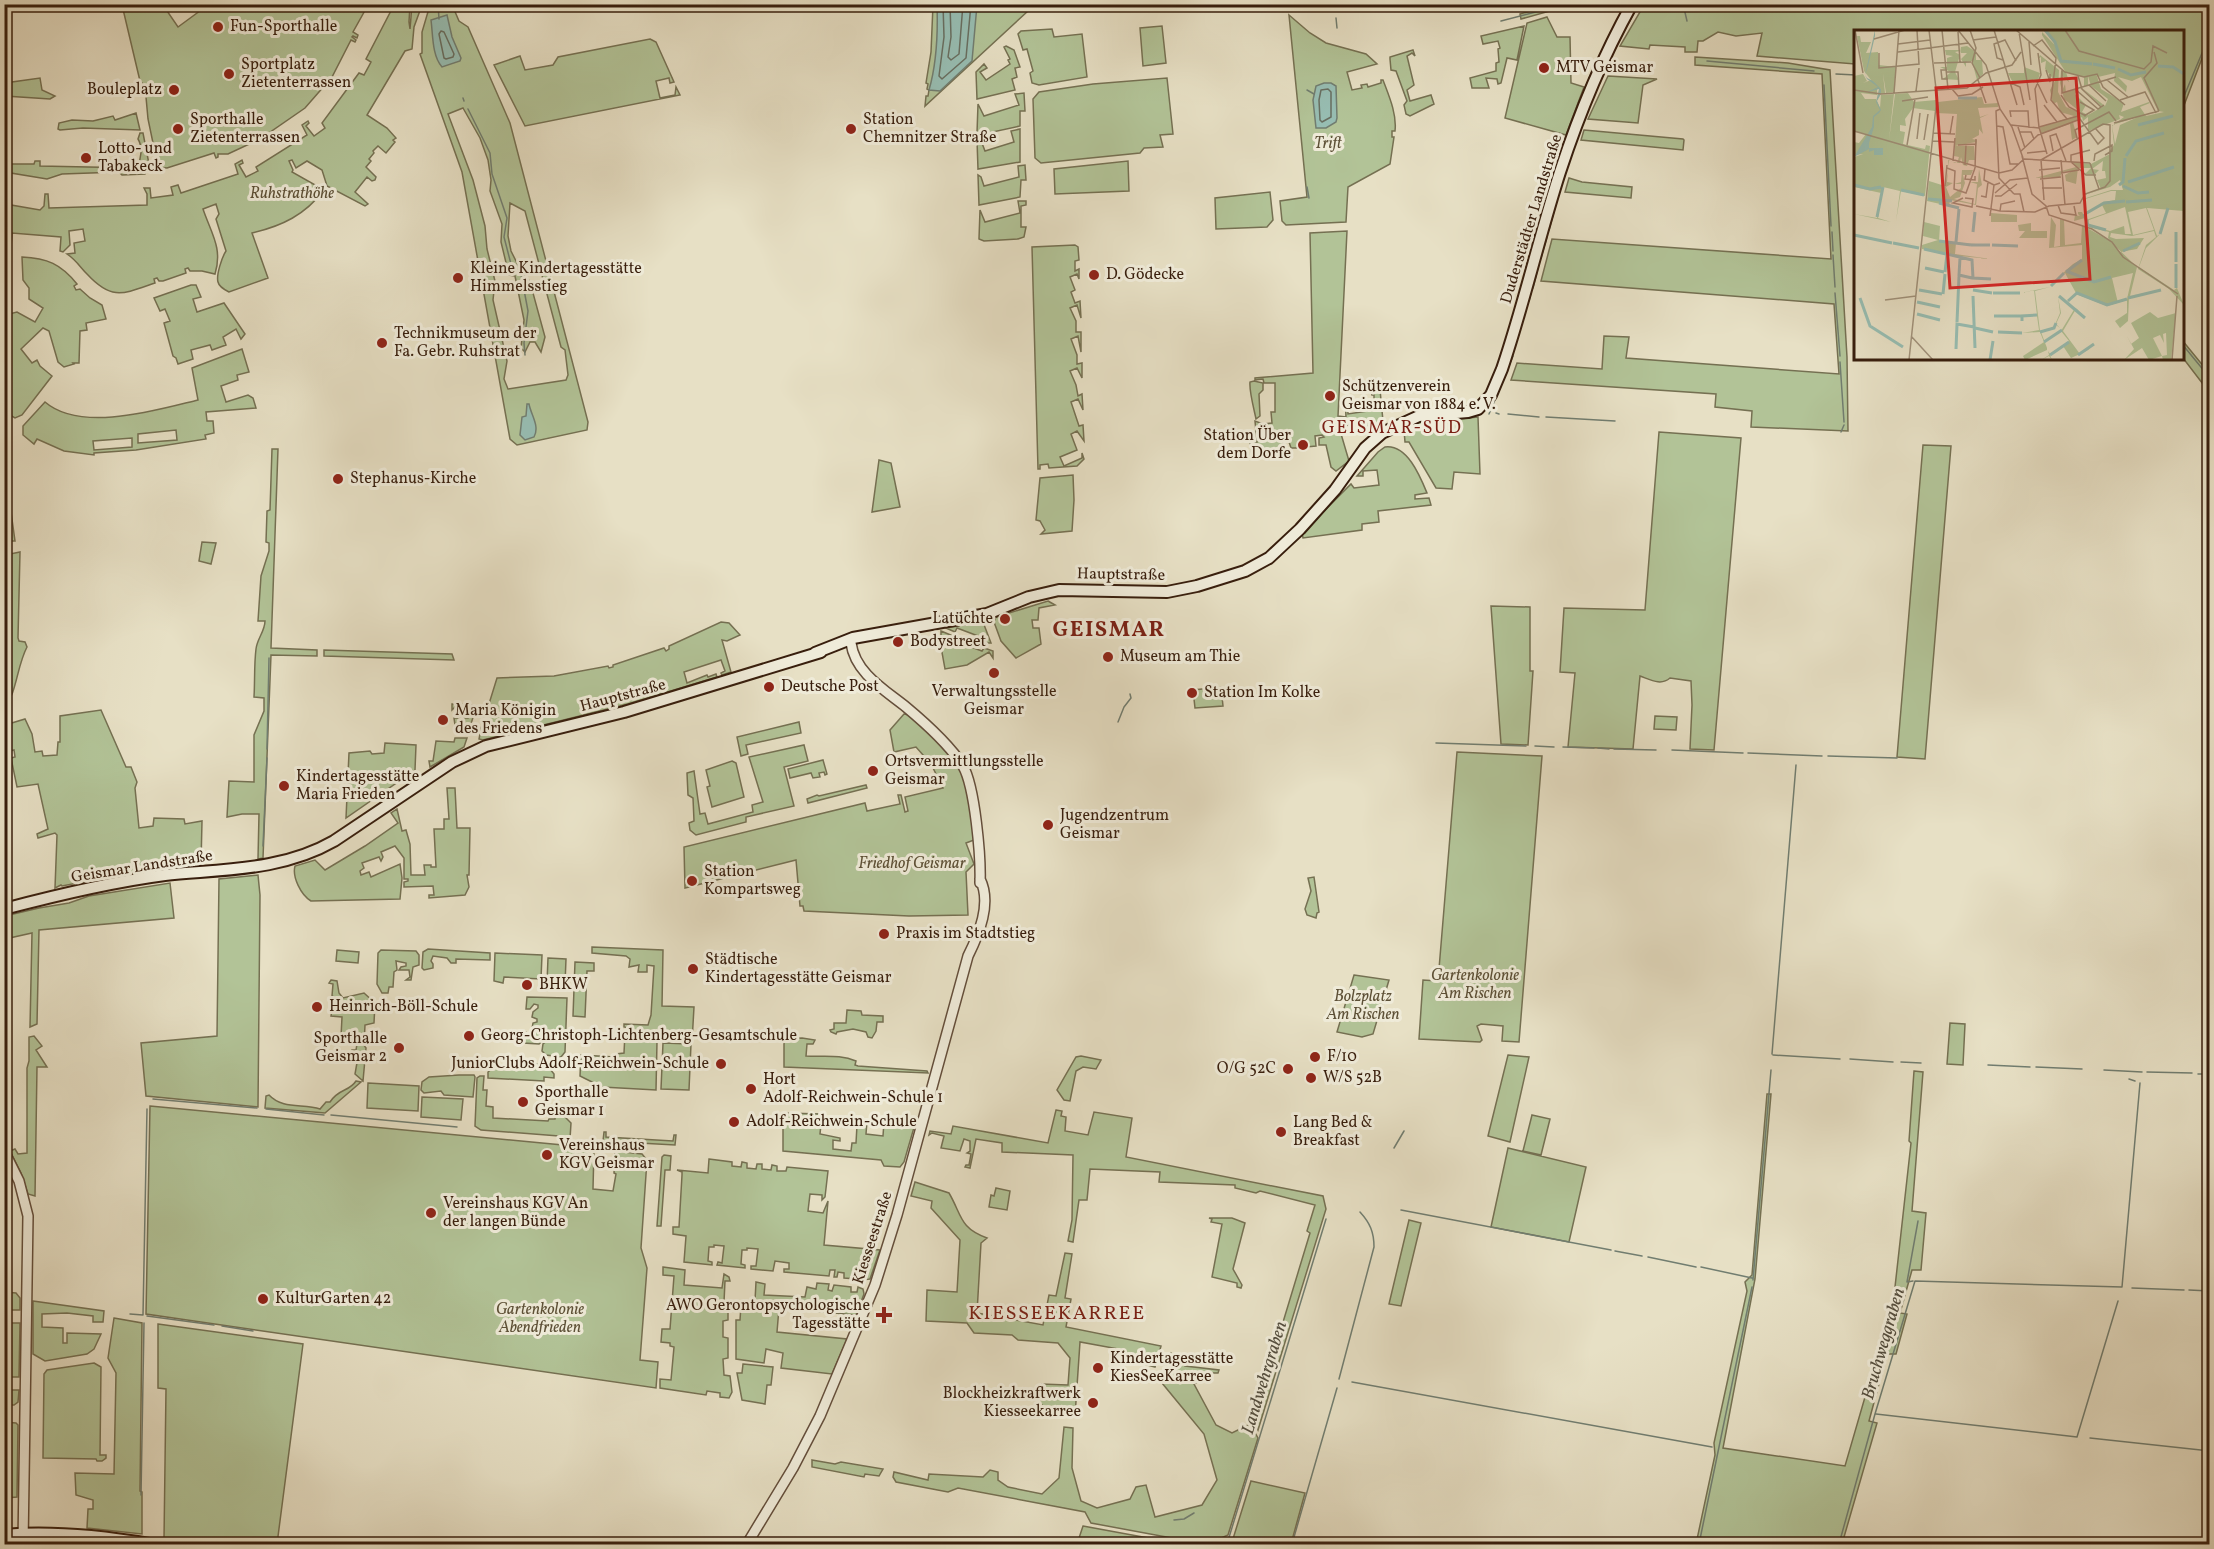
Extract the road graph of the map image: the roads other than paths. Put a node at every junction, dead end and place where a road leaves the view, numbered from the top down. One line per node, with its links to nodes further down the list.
1 (1632, 4): 2 (main road, Duderstädter Landstraße)
2 (1444, 413): 3 (main road, Hauptstraße)
3 (881, 633): 4 (main road, Hauptstraße); 5 (main road, Hauptstraße)
4 (852, 643): 5 (main road, Hauptstraße); 12 (street, Kiesseestraße)
5 (815, 653): 6 (main road, Hauptstraße)
6 (286, 861): 7 (main road, Geismar Landstraße)
7 (4, 909)
8 (4, 1151): 10 (street)
9 (4, 1535): 10 (main road)
10 (23, 1539): 11 (main road)
11 (149, 1545)
12 (747, 1545)

